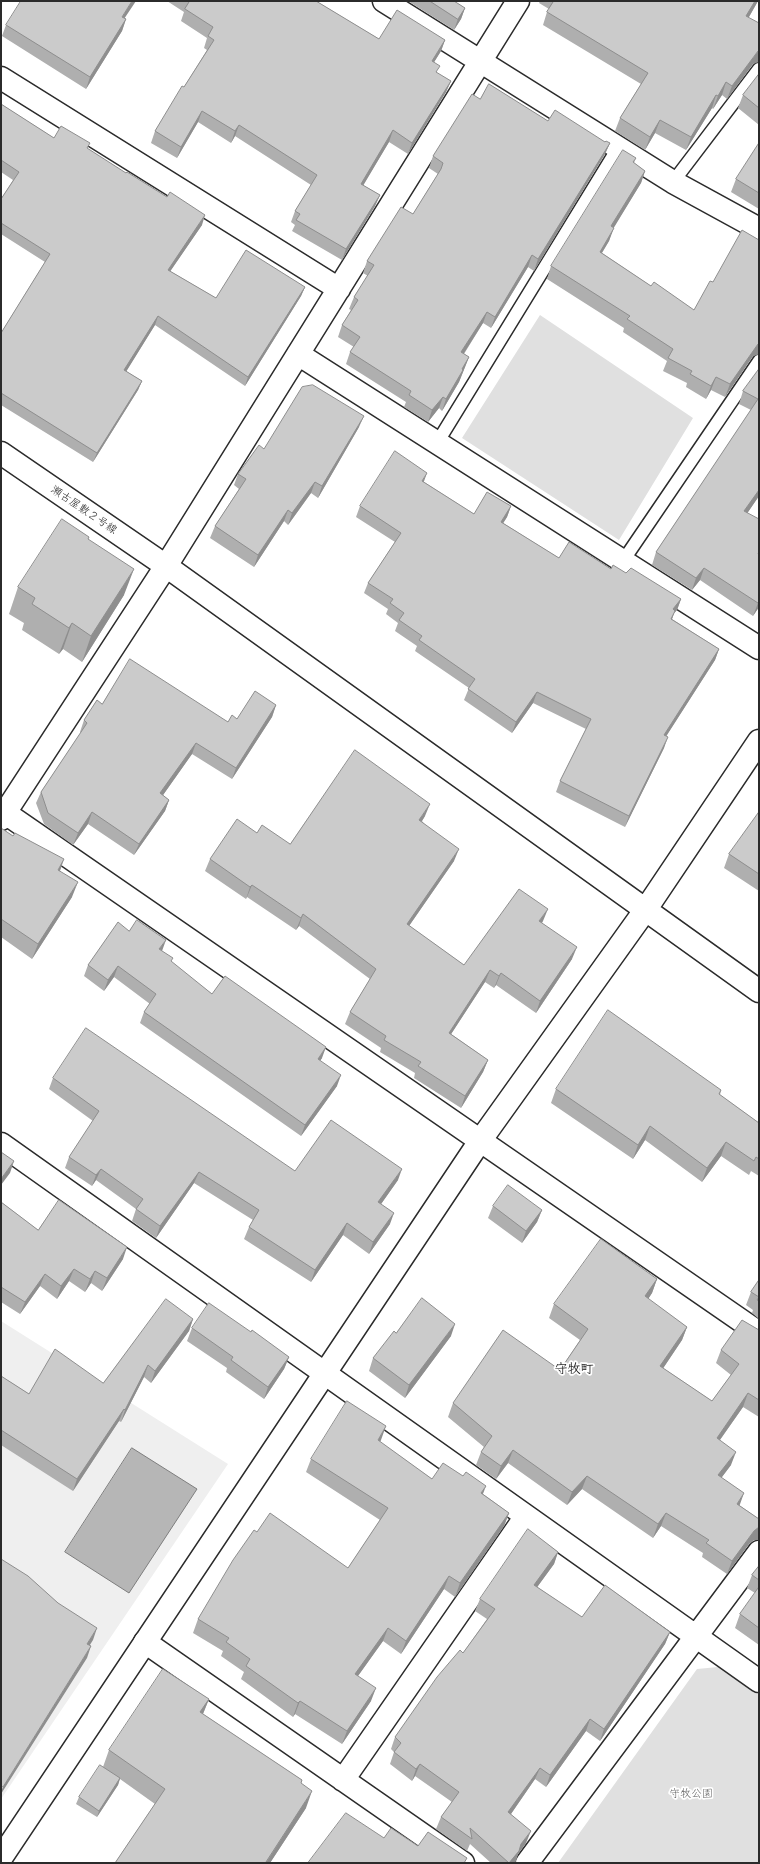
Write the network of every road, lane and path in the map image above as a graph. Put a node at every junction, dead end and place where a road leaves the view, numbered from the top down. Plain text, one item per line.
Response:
1 (384, 1) edge
2 (518, 1) edge
3 (481, 61) junction
4 (759, 70) edge
5 (1, 78) edge
6 (618, 148) junction
7 (673, 182) junction
8 (759, 229) edge
9 (339, 289) junction
10 (298, 354) junction
11 (759, 361) edge
12 (437, 443) junction
13 (1, 453) edge
14 (623, 561) junction
15 (166, 566) junction
16 (759, 648) edge
17 (759, 741) edge
18 (2, 814) edge
19 (646, 910) junction
20 (759, 991) edge
21 (480, 1141) junction
22 (1, 1144) edge
23 (759, 1333) edge
24 (324, 1373) junction
25 (526, 1516) junction
26 (759, 1552) edge
27 (696, 1637) junction
28 (145, 1642) junction
29 (759, 1682) edge
30 (343, 1780) junction
31 (1, 1858) edge
32 (463, 1863) edge
33 (527, 1863) edge

1 - 3 street
2 - 3 street
3 - 6 street
3 - 9 street
4 - 7 lane
5 - 9 street
6 - 7 street
6 - 12 lane
7 - 8 street
9 - 10 street
10 - 12 street
10 - 15 street
11 - 14 lane
12 - 14 street
13 - 15 street, 瀬古屋敷２号線
14 - 16 street
15 - 18 street
15 - 19 street, 瀬古屋敷２号線
17 - 19 street
18 - 21 street
19 - 20 street, 瀬古屋敷２号線
19 - 21 street
21 - 23 street
21 - 24 street
22 - 24 street
24 - 25 street
24 - 28 street
25 - 27 street
25 - 30 street
26 - 27 street
27 - 29 street
27 - 33 street
28 - 30 street
28 - 31 street
30 - 32 street

